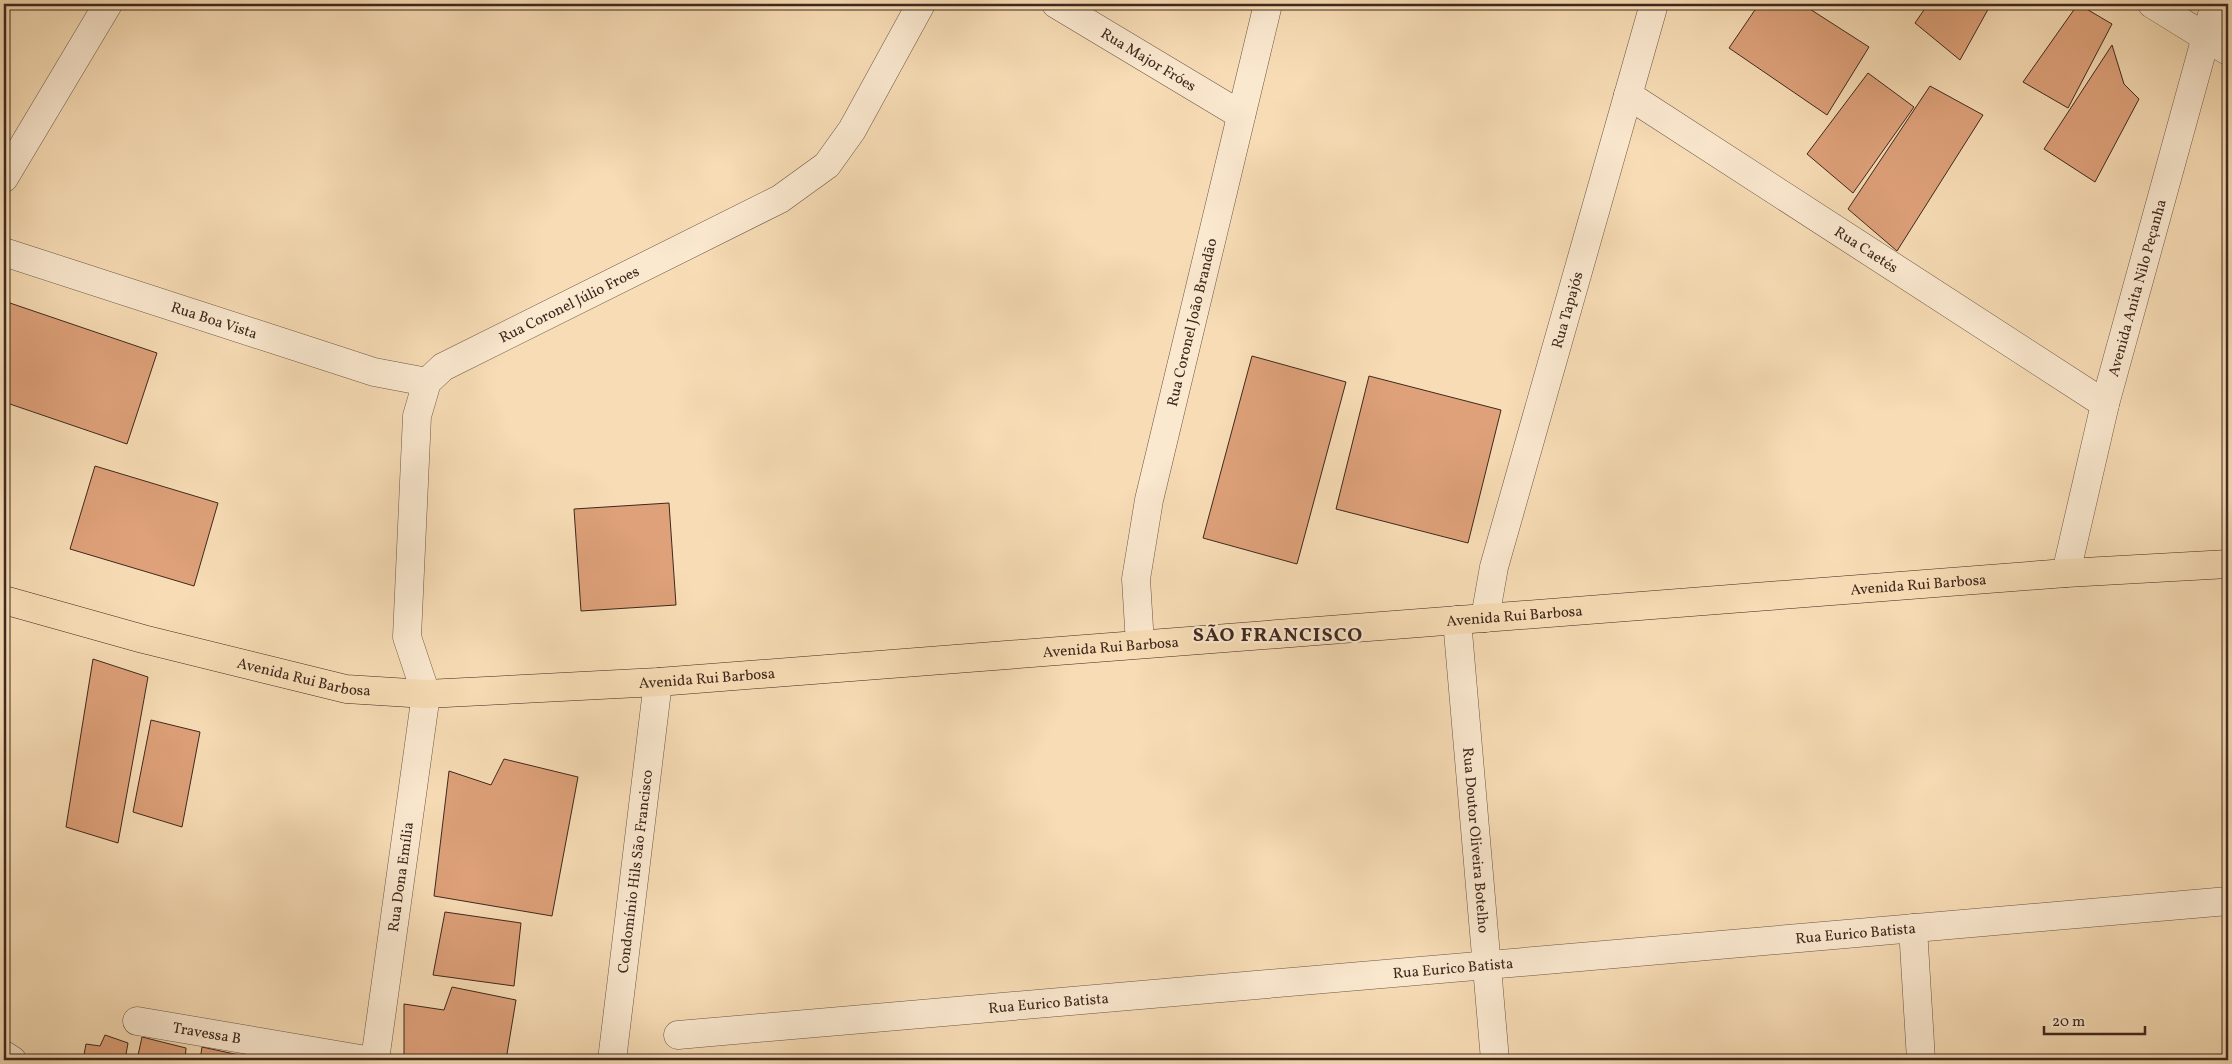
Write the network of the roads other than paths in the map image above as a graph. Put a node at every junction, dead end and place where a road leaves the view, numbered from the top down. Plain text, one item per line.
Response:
1 (108, 4) edge
2 (920, 4) edge
3 (1056, 4) edge
4 (1268, 4) edge
5 (1654, 4) edge
6 (2152, 4) edge
7 (2215, 4) edge
8 (2206, 37) junction
9 (2228, 51) edge
10 (1628, 95) junction
11 (1241, 114) junction
12 (4, 178) edge
13 (4, 252) edge
14 (427, 382) junction
15 (2105, 404) junction
16 (2228, 564) edge
17 (2066, 573) junction
18 (4, 600) edge
19 (1485, 618) junction
20 (1457, 620) junction
21 (1140, 644) junction
22 (658, 682) junction
23 (426, 694) junction
24 (2228, 901) edge
25 (1913, 928) junction
26 (1487, 965) junction
27 (137, 1021) dead end
28 (678, 1035) dead end
29 (4, 1056) edge
30 (12, 1060) edge
31 (366, 1060) edge
32 (375, 1060) edge
33 (612, 1060) edge
34 (1495, 1060) edge
35 (1921, 1060) edge

1 - 12 street
2 - 14 street, Rua Coronel Júlio Froes
3 - 11 street, Rua Major Fróes
4 - 11 street, Rua Coronel João Brandão
5 - 10 street, Rua Tapajós
6 - 8 street
7 - 8 street, Avenida Anita Nilo Peçanha
8 - 9 street
8 - 15 street, Avenida Anita Nilo Peçanha
10 - 15 street, Rua Caetés
10 - 19 street, Rua Tapajós
11 - 21 street, Rua Coronel João Brandão
13 - 14 street, Rua Boa Vista
14 - 23 street
15 - 17 street, Avenida Anita Nilo Peçanha
16 - 17 main road, Avenida Rui Barbosa
17 - 19 main road, Avenida Rui Barbosa
18 - 23 main road, Avenida Rui Barbosa
19 - 20 main road, Avenida Rui Barbosa
20 - 21 main road, Avenida Rui Barbosa
20 - 26 street, Rua Doutor Oliveira Botelho
21 - 22 main road, Avenida Rui Barbosa
22 - 23 main road, Avenida Rui Barbosa
22 - 33 street, Condomínio Hils São Francisco
23 - 32 street, Rua Dona Emília
24 - 25 street, Rua Eurico Batista
25 - 26 street, Rua Eurico Batista
25 - 35 street
26 - 28 street, Rua Eurico Batista
26 - 34 street, Rua Doutor Oliveira Botelho
27 - 31 street, Travessa B
29 - 30 street

